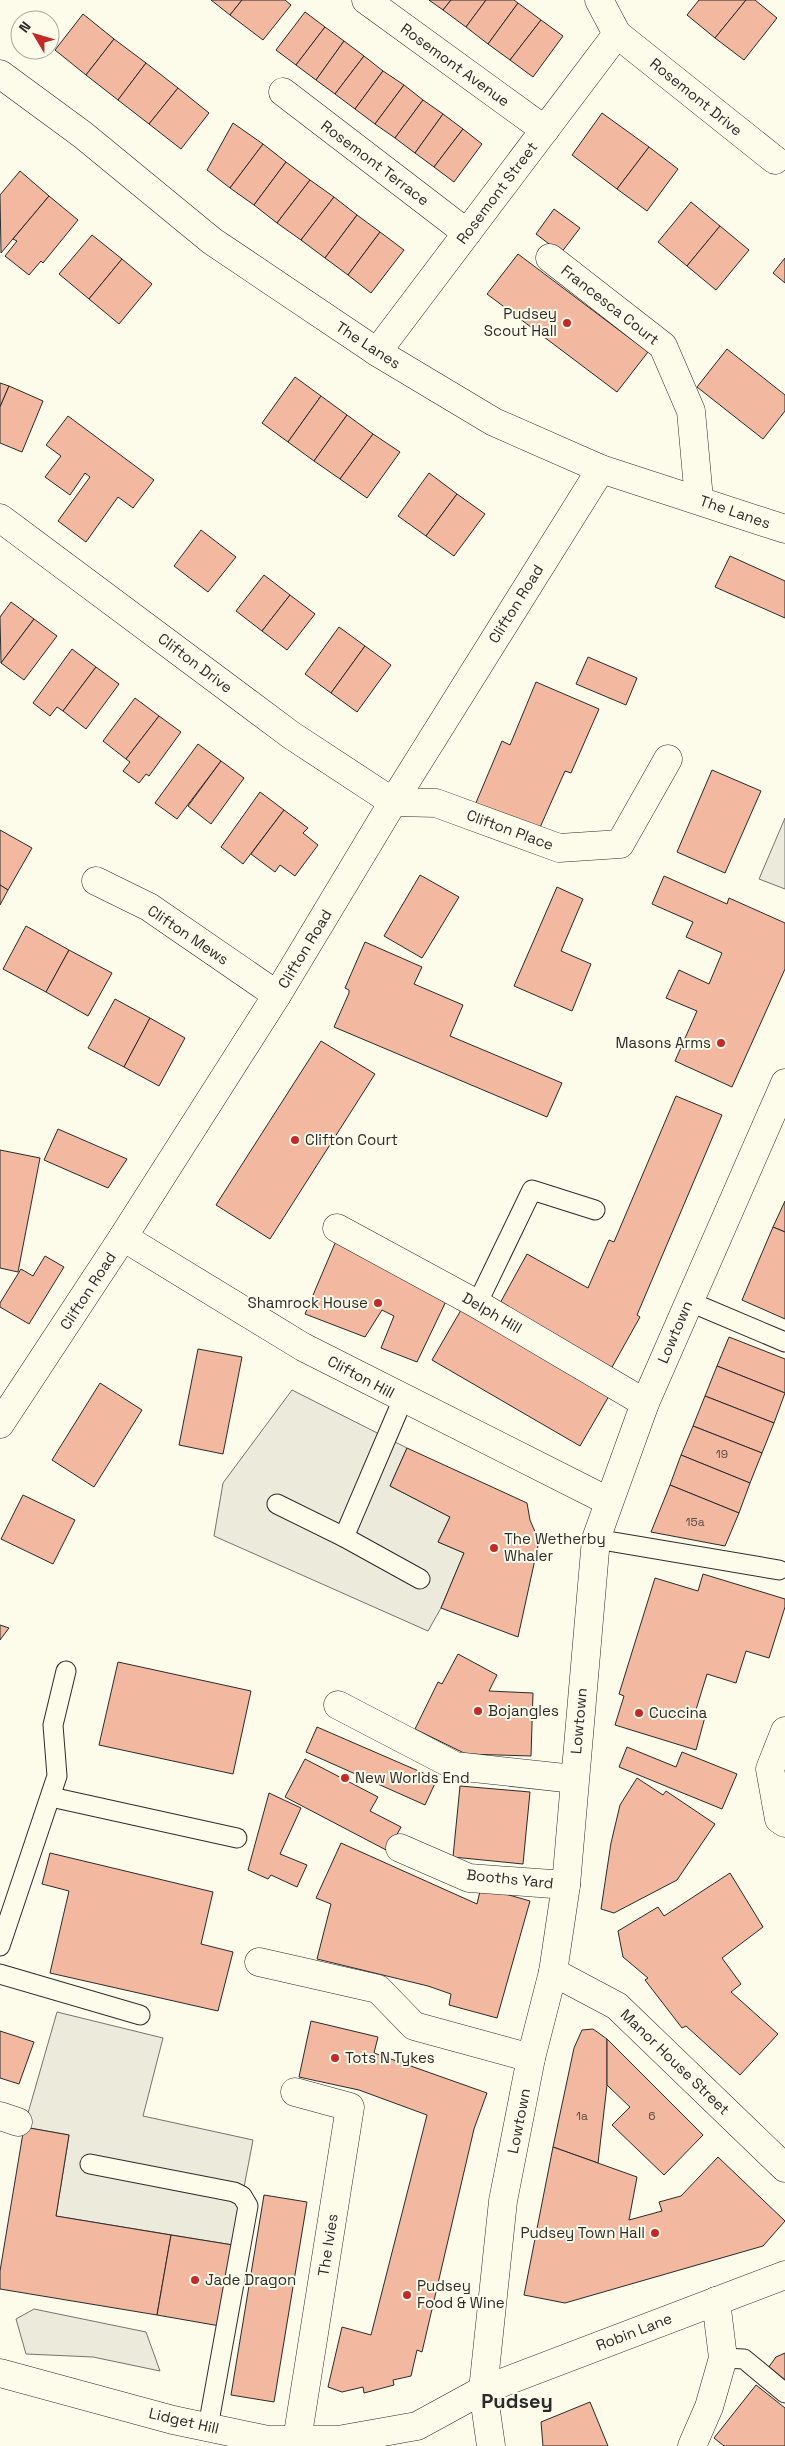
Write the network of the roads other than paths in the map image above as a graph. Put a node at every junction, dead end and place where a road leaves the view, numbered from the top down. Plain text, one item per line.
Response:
1 (366, 0) edge
2 (599, 0) edge
3 (617, 34) junction
4 (0, 74) edge
5 (283, 92) dead end
6 (544, 130) junction
7 (775, 160) dead end
8 (467, 233) junction
9 (550, 258) dead end
10 (377, 352) junction
11 (600, 469) junction
12 (700, 499) junction
13 (0, 518) edge
14 (785, 528) edge
15 (668, 759) dead end
16 (393, 802) junction
17 (96, 881) dead end
18 (277, 995) junction
19 (785, 1083) edge
20 (595, 1210) dead end
21 (337, 1228) dead end
22 (123, 1237) junction
23 (688, 1302) junction
24 (477, 1304) junction
25 (785, 1342) edge
26 (403, 1399) junction
27 (645, 1403) junction
28 (0, 1424) edge
29 (608, 1501) junction
30 (277, 1504) dead end
31 (344, 1536) junction
32 (596, 1539) junction
33 (779, 1570) dead end
34 (420, 1579) dead end
35 (66, 1671) dead end
36 (338, 1706) dead end
37 (785, 1731) edge
38 (574, 1779) junction
39 (51, 1797) junction
40 (785, 1823) edge
41 (237, 1838) dead end
42 (400, 1848) dead end
43 (566, 1884) junction
44 (0, 1946) edge
45 (259, 1962) dead end
46 (553, 1972) junction
47 (0, 1974) edge
48 (140, 2015) dead end
49 (531, 2058) junction
50 (295, 2092) dead end
51 (90, 2164) dead end
52 (785, 2168) edge
53 (785, 2275) edge
54 (716, 2301) junction
55 (723, 2358) junction
56 (0, 2373) edge
57 (483, 2390) junction
58 (785, 2393) edge
59 (208, 2427) junction
60 (297, 2440) junction
61 (491, 2446) edge
62 (692, 2446) edge

1 - 6 street, Rosemont Avenue
2 - 3 street
3 - 6 street, Rosemont Street
3 - 7 street, Rosemont Drive
4 - 10 street, The Lanes
5 - 8 street, Rosemont Terrace
6 - 8 street, Rosemont Street
8 - 10 street, Rosemont Street
9 - 12 street, Francesca Court
10 - 11 street, The Lanes
11 - 12 street, The Lanes
11 - 16 street, Clifton Road
12 - 14 street, The Lanes
13 - 16 street, Clifton Drive
15 - 16 street, Clifton Place
16 - 18 street, Clifton Road
17 - 18 street, Clifton Mews
18 - 22 street, Clifton Road
19 - 23 street, Lowtown
20 - 24 lane
21 - 24 street, Delph Hill
22 - 26 street, Clifton Hill
22 - 28 street, Clifton Road
23 - 25 lane
23 - 27 street, Lowtown
24 - 27 street, Delph Hill
26 - 29 street, Clifton Hill
26 - 31 lane
27 - 29 street, Lowtown
29 - 32 street, Lowtown
30 - 31 lane
31 - 34 lane
32 - 33 lane
32 - 38 street, Lowtown
35 - 39 lane
36 - 38 street
37 - 40 street
38 - 43 street, Lowtown
39 - 41 lane
39 - 44 lane
42 - 43 street, Booths Yard
43 - 46 street, Lowtown
45 - 49 street
46 - 49 street, Lowtown
46 - 52 street, Manor House Street
47 - 48 lane
49 - 57 street, Lowtown
50 - 60 street, The Ivies
51 - 59 lane
53 - 54 street, Robin Lane
54 - 55 street
54 - 57 street, Robin Lane
55 - 58 lane
55 - 62 street
56 - 59 street, Lidget Hill
57 - 60 street, Lidget Hill
57 - 61 street, Lowtown
59 - 60 street, Lidget Hill

